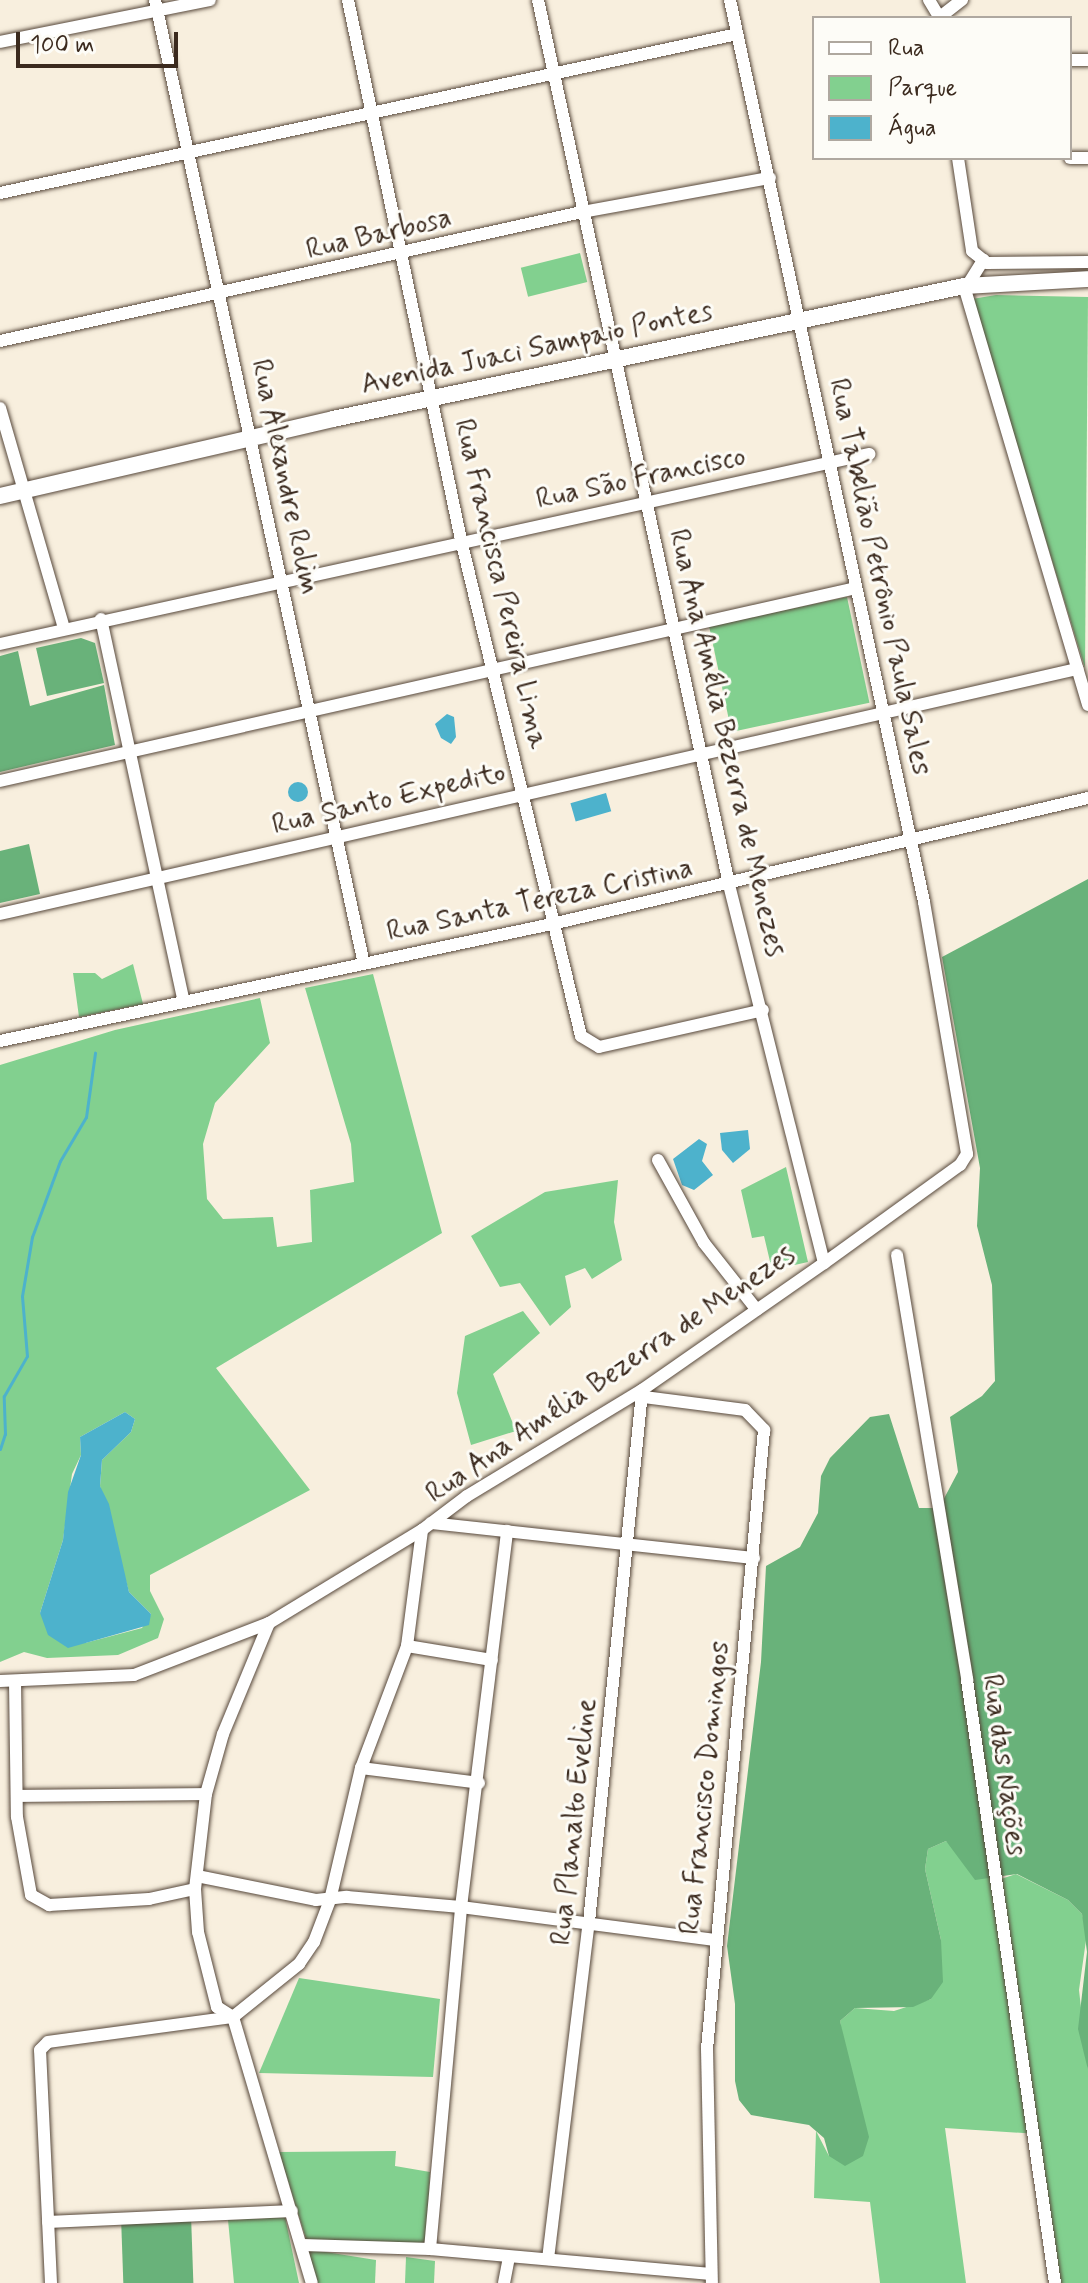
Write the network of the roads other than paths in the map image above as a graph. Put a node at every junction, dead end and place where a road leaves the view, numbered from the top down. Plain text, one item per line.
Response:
1 (210, 0) edge
2 (348, 0) edge
3 (538, 0) edge
4 (730, 0) edge
5 (962, 0) edge
6 (157, 6) edge
7 (942, 16) edge
8 (737, 34) junction
9 (0, 42) edge
10 (554, 73) junction
11 (373, 112) junction
12 (190, 154) junction
13 (958, 160) edge
14 (770, 178) junction
15 (0, 193) edge
16 (582, 212) junction
17 (404, 255) junction
18 (983, 260) junction
19 (1088, 262) edge
20 (1088, 279) edge
21 (966, 286) junction
22 (222, 295) junction
23 (799, 320) junction
24 (0, 341) edge
25 (614, 359) junction
26 (435, 399) junction
27 (0, 408) edge
28 (251, 437) junction
29 (869, 454) dead end
30 (829, 463) junction
31 (22, 489) junction
32 (0, 496) edge
33 (647, 503) junction
34 (461, 540) junction
35 (282, 584) junction
36 (856, 588) junction
37 (101, 619) junction
38 (64, 629) junction
39 (674, 629) junction
40 (0, 644) edge
41 (490, 667) junction
42 (1077, 669) junction
43 (1088, 705) edge
44 (310, 709) junction
45 (883, 714) junction
46 (127, 752) junction
47 (701, 757) junction
48 (0, 781) edge
49 (524, 793) junction
50 (1088, 798) edge
51 (339, 838) junction
52 (910, 843) junction
53 (157, 879) junction
54 (729, 884) junction
55 (0, 914) edge
56 (552, 924) junction
57 (364, 964) junction
58 (183, 999) junction
59 (763, 1010) junction
60 (0, 1041) edge
61 (658, 1160) dead end
62 (897, 1255) dead end
63 (824, 1263) junction
64 (757, 1310) junction
65 (643, 1394) junction
66 (426, 1527) junction
67 (507, 1531) junction
68 (628, 1546) junction
69 (754, 1558) junction
70 (269, 1623) junction
71 (407, 1646) junction
72 (492, 1660) junction
73 (0, 1681) edge
74 (15, 1681) junction
75 (361, 1768) junction
76 (479, 1783) junction
77 (206, 1794) junction
78 (18, 1796) junction
79 (196, 1883) junction
80 (330, 1900) junction
81 (461, 1907) junction
82 (589, 1922) junction
83 (715, 1940) junction
84 (233, 2017) junction
85 (292, 2211) junction
86 (48, 2222) junction
87 (303, 2245) junction
88 (430, 2249) junction
89 (509, 2257) junction
90 (548, 2259) junction
91 (712, 2279) edge
92 (51, 2283) edge
93 (312, 2283) edge
94 (504, 2283) edge
95 (1055, 2283) edge

1 - 6 street
2 - 11 street, Rua Francisca Pereira Lima
3 - 10 street, Rua Ana Amélia Bezerra de Menezes
4 - 8 street, Rua Tabelião Petrônio Paula Sales
5 - 7 street
6 - 9 street
6 - 12 street, Rua Alexandre Rolim
8 - 10 street
8 - 14 street, Rua Tabelião Petrônio Paula Sales
10 - 11 street
10 - 16 street, Rua Ana Amélia Bezerra de Menezes
11 - 12 street
11 - 17 street, Rua Francisca Pereira Lima
12 - 15 street
12 - 22 street, Rua Alexandre Rolim
13 - 18 street
14 - 16 street, Rua Barbosa
14 - 23 street, Rua Tabelião Petrônio Paula Sales
16 - 17 street, Rua Barbosa
16 - 25 street, Rua Ana Amélia Bezerra de Menezes
17 - 22 street, Rua Barbosa
17 - 26 street, Rua Francisca Pereira Lima
18 - 19 street
18 - 21 street
20 - 21 main road, Avenida Juaci Sampaio Pontes
21 - 23 main road, Avenida Juaci Sampaio Pontes
21 - 42 street
22 - 24 street, Rua Barbosa
22 - 28 street, Rua Alexandre Rolim
23 - 25 main road, Avenida Juaci Sampaio Pontes
23 - 30 street, Rua Tabelião Petrônio Paula Sales
25 - 26 main road, Avenida Juaci Sampaio Pontes
25 - 33 street, Rua Ana Amélia Bezerra de Menezes
26 - 28 main road, Avenida Juaci Sampaio Pontes
26 - 34 street, Rua Francisca Pereira Lima
27 - 31 street
28 - 31 main road, Avenida Juaci Sampaio Pontes
28 - 35 street, Rua Alexandre Rolim
29 - 30 street, Rua São Francisco
30 - 33 street, Rua São Francisco
30 - 36 street, Rua Tabelião Petrônio Paula Sales
31 - 32 main road, Avenida Juaci Sampaio Pontes
31 - 38 street
33 - 34 street, Rua São Francisco
33 - 39 street, Rua Ana Amélia Bezerra de Menezes
34 - 35 street, Rua São Francisco
34 - 41 street, Rua Francisca Pereira Lima
35 - 37 street, Rua São Francisco
35 - 44 street, Rua Alexandre Rolim
36 - 39 street
36 - 45 street, Rua Tabelião Petrônio Paula Sales
37 - 38 street, Rua São Francisco
37 - 46 street
38 - 40 street, Rua São Francisco
39 - 41 street
39 - 47 street, Rua Ana Amélia Bezerra de Menezes
41 - 44 street
41 - 49 street, Rua Francisca Pereira Lima
42 - 43 street
42 - 45 street, Rua Santo Expedito
44 - 46 street
44 - 51 street, Rua Alexandre Rolim
45 - 47 street, Rua Santo Expedito
45 - 52 street, Rua Tabelião Petrônio Paula Sales
46 - 48 street
46 - 53 street
47 - 49 street, Rua Santo Expedito
47 - 54 street, Rua Ana Amélia Bezerra de Menezes
49 - 51 street, Rua Santo Expedito
49 - 56 street, Rua Francisca Pereira Lima
50 - 52 street, Rua Santa Tereza Cristina
51 - 53 street, Rua Santo Expedito
51 - 57 street, Rua Alexandre Rolim
52 - 54 street, Rua Santa Tereza Cristina
52 - 63 street, Rua Tabelião Petrônio Paula Sales
53 - 55 street, Rua Santo Expedito
53 - 58 street
54 - 56 street, Rua Santa Tereza Cristina
54 - 59 street, Rua Ana Amélia Bezerra de Menezes
56 - 57 street, Rua Santa Tereza Cristina
56 - 59 street, Rua Francisca Pereira Lima
57 - 58 street, Rua Santa Tereza Cristina
58 - 60 street, Rua Santa Tereza Cristina
59 - 63 street, Rua Ana Amélia Bezerra de Menezes
61 - 64 street
62 - 95 street, Rua das Nações
63 - 64 street, Rua Ana Amélia Bezerra de Menezes
64 - 65 street, Rua Ana Amélia Bezerra de Menezes
65 - 66 street, Rua Ana Amélia Bezerra de Menezes
65 - 68 street, Rua Planalto Eveline
65 - 69 street, Rua Francisco Domingos
66 - 67 street
66 - 70 street
66 - 71 street, Rua Ana Amélia Bezerra de Menezes
67 - 68 street
67 - 72 street
68 - 69 street
68 - 82 street, Rua Planalto Eveline
69 - 83 street, Rua Francisco Domingos
70 - 74 street
70 - 77 street
71 - 72 street
71 - 75 street, Rua Ana Amélia Bezerra de Menezes
72 - 76 street
73 - 74 street
74 - 78 street
75 - 76 street
75 - 80 street, Rua Ana Amélia Bezerra de Menezes
76 - 81 street
77 - 78 street
77 - 79 street
78 - 79 street
79 - 80 street
79 - 84 street
80 - 81 street
80 - 84 street, Rua Ana Amélia Bezerra de Menezes
81 - 82 street
81 - 88 street
82 - 83 street
82 - 90 street, Rua Planalto Eveline
83 - 91 street, Rua Francisco Domingos
84 - 85 street
84 - 86 street
85 - 86 street
85 - 87 street
86 - 92 street
87 - 88 street
87 - 93 street
88 - 89 street
89 - 90 street
89 - 94 street
90 - 91 street

